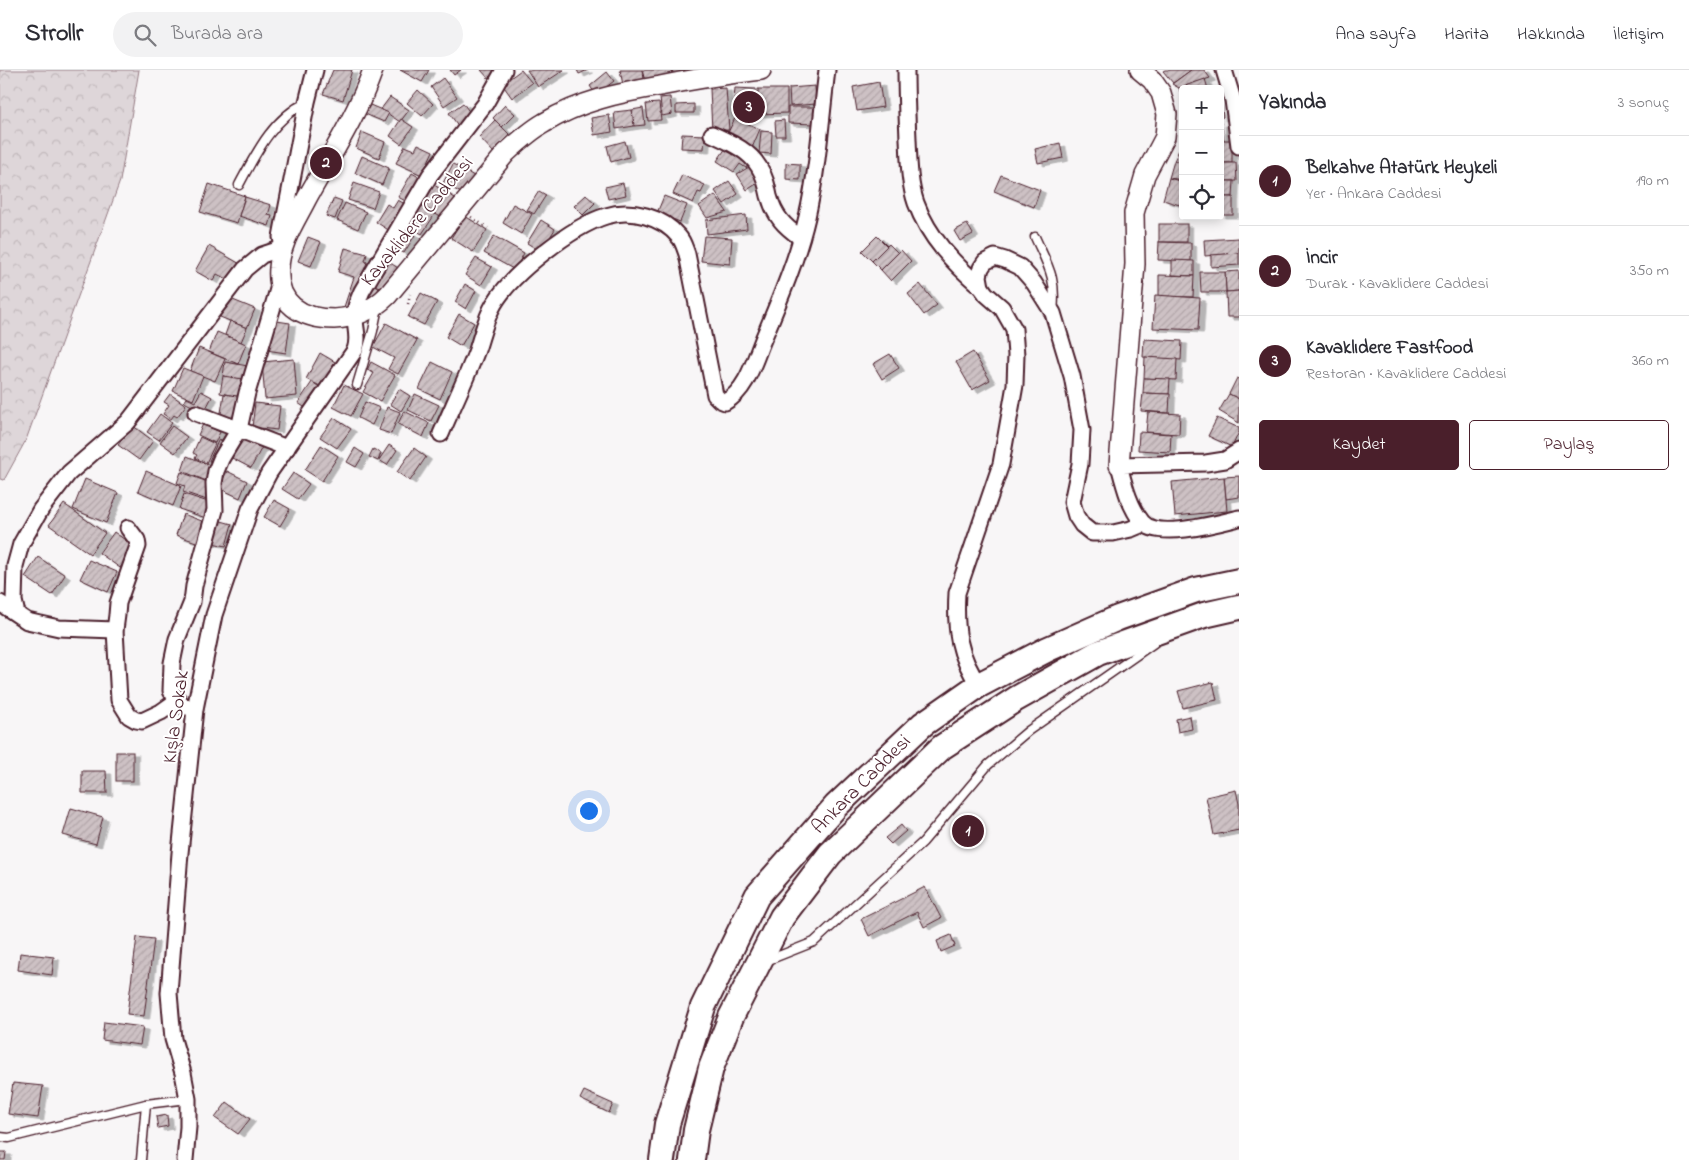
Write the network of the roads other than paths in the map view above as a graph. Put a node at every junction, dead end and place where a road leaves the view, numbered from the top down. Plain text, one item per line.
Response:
1 (315, 70) edge
2 (373, 70) edge
3 (504, 70) edge
4 (761, 70) edge
5 (827, 70) edge
6 (906, 70) edge
7 (1140, 70) edge
8 (1224, 70) edge
9 (307, 102) junction
10 (712, 134) dead end
11 (1239, 146) edge
12 (238, 185) dead end
13 (801, 238) junction
14 (1035, 238) dead end
15 (283, 248) junction
16 (279, 286) junction
17 (981, 287) junction
18 (378, 306) junction
19 (1053, 313) junction
20 (354, 317) junction
21 (357, 385) dead end
22 (196, 413) dead end
23 (239, 428) junction
24 (442, 434) dead end
25 (287, 448) junction
26 (1239, 451) edge
27 (1119, 465) junction
28 (1239, 518) edge
29 (1143, 524) junction
30 (128, 528) dead end
31 (1239, 581) edge
32 (0, 603) edge
33 (1239, 608) edge
34 (17, 614) junction
35 (1184, 622) junction
36 (115, 630) junction
37 (979, 685) junction
38 (178, 700) junction
39 (196, 709) junction
40 (758, 965) junction
41 (188, 1099) junction
42 (146, 1104) junction
43 (0, 1137) edge
44 (141, 1160) edge
45 (185, 1160) edge
46 (662, 1160) edge
47 (692, 1160) edge

1 - 9 street
2 - 15 street
3 - 20 street
4 - 18 street, Kavaklidere Caddesi
5 - 13 street
6 - 17 street
7 - 27 street
8 - 11 street
9 - 12 lane
9 - 15 street
10 - 13 street
13 - 24 street
14 - 19 lane
15 - 16 street
15 - 34 street
16 - 20 street, Kavaklidere Caddesi
16 - 23 street
17 - 19 street
17 - 37 street
18 - 20 street, Kavaklidere Caddesi
18 - 21 lane
19 - 29 street
20 - 25 street, Kışla Sokak
22 - 23 street
23 - 25 street
23 - 38 street
25 - 39 street, Kışla Sokak
26 - 27 street
27 - 29 street
28 - 29 street
30 - 36 street
31 - 37 highway, Ankara Caddesi
32 - 34 street
33 - 35 highway, Ankara Caddesi
34 - 36 street
35 - 40 lane
35 - 40 highway, Ankara Caddesi
36 - 38 street
37 - 46 highway, Ankara Caddesi
38 - 39 street
39 - 41 street, Kışla Sokak
40 - 47 highway, Ankara Caddesi
41 - 42 lane
41 - 45 street, Kışla Sokak
42 - 43 lane
42 - 44 lane

